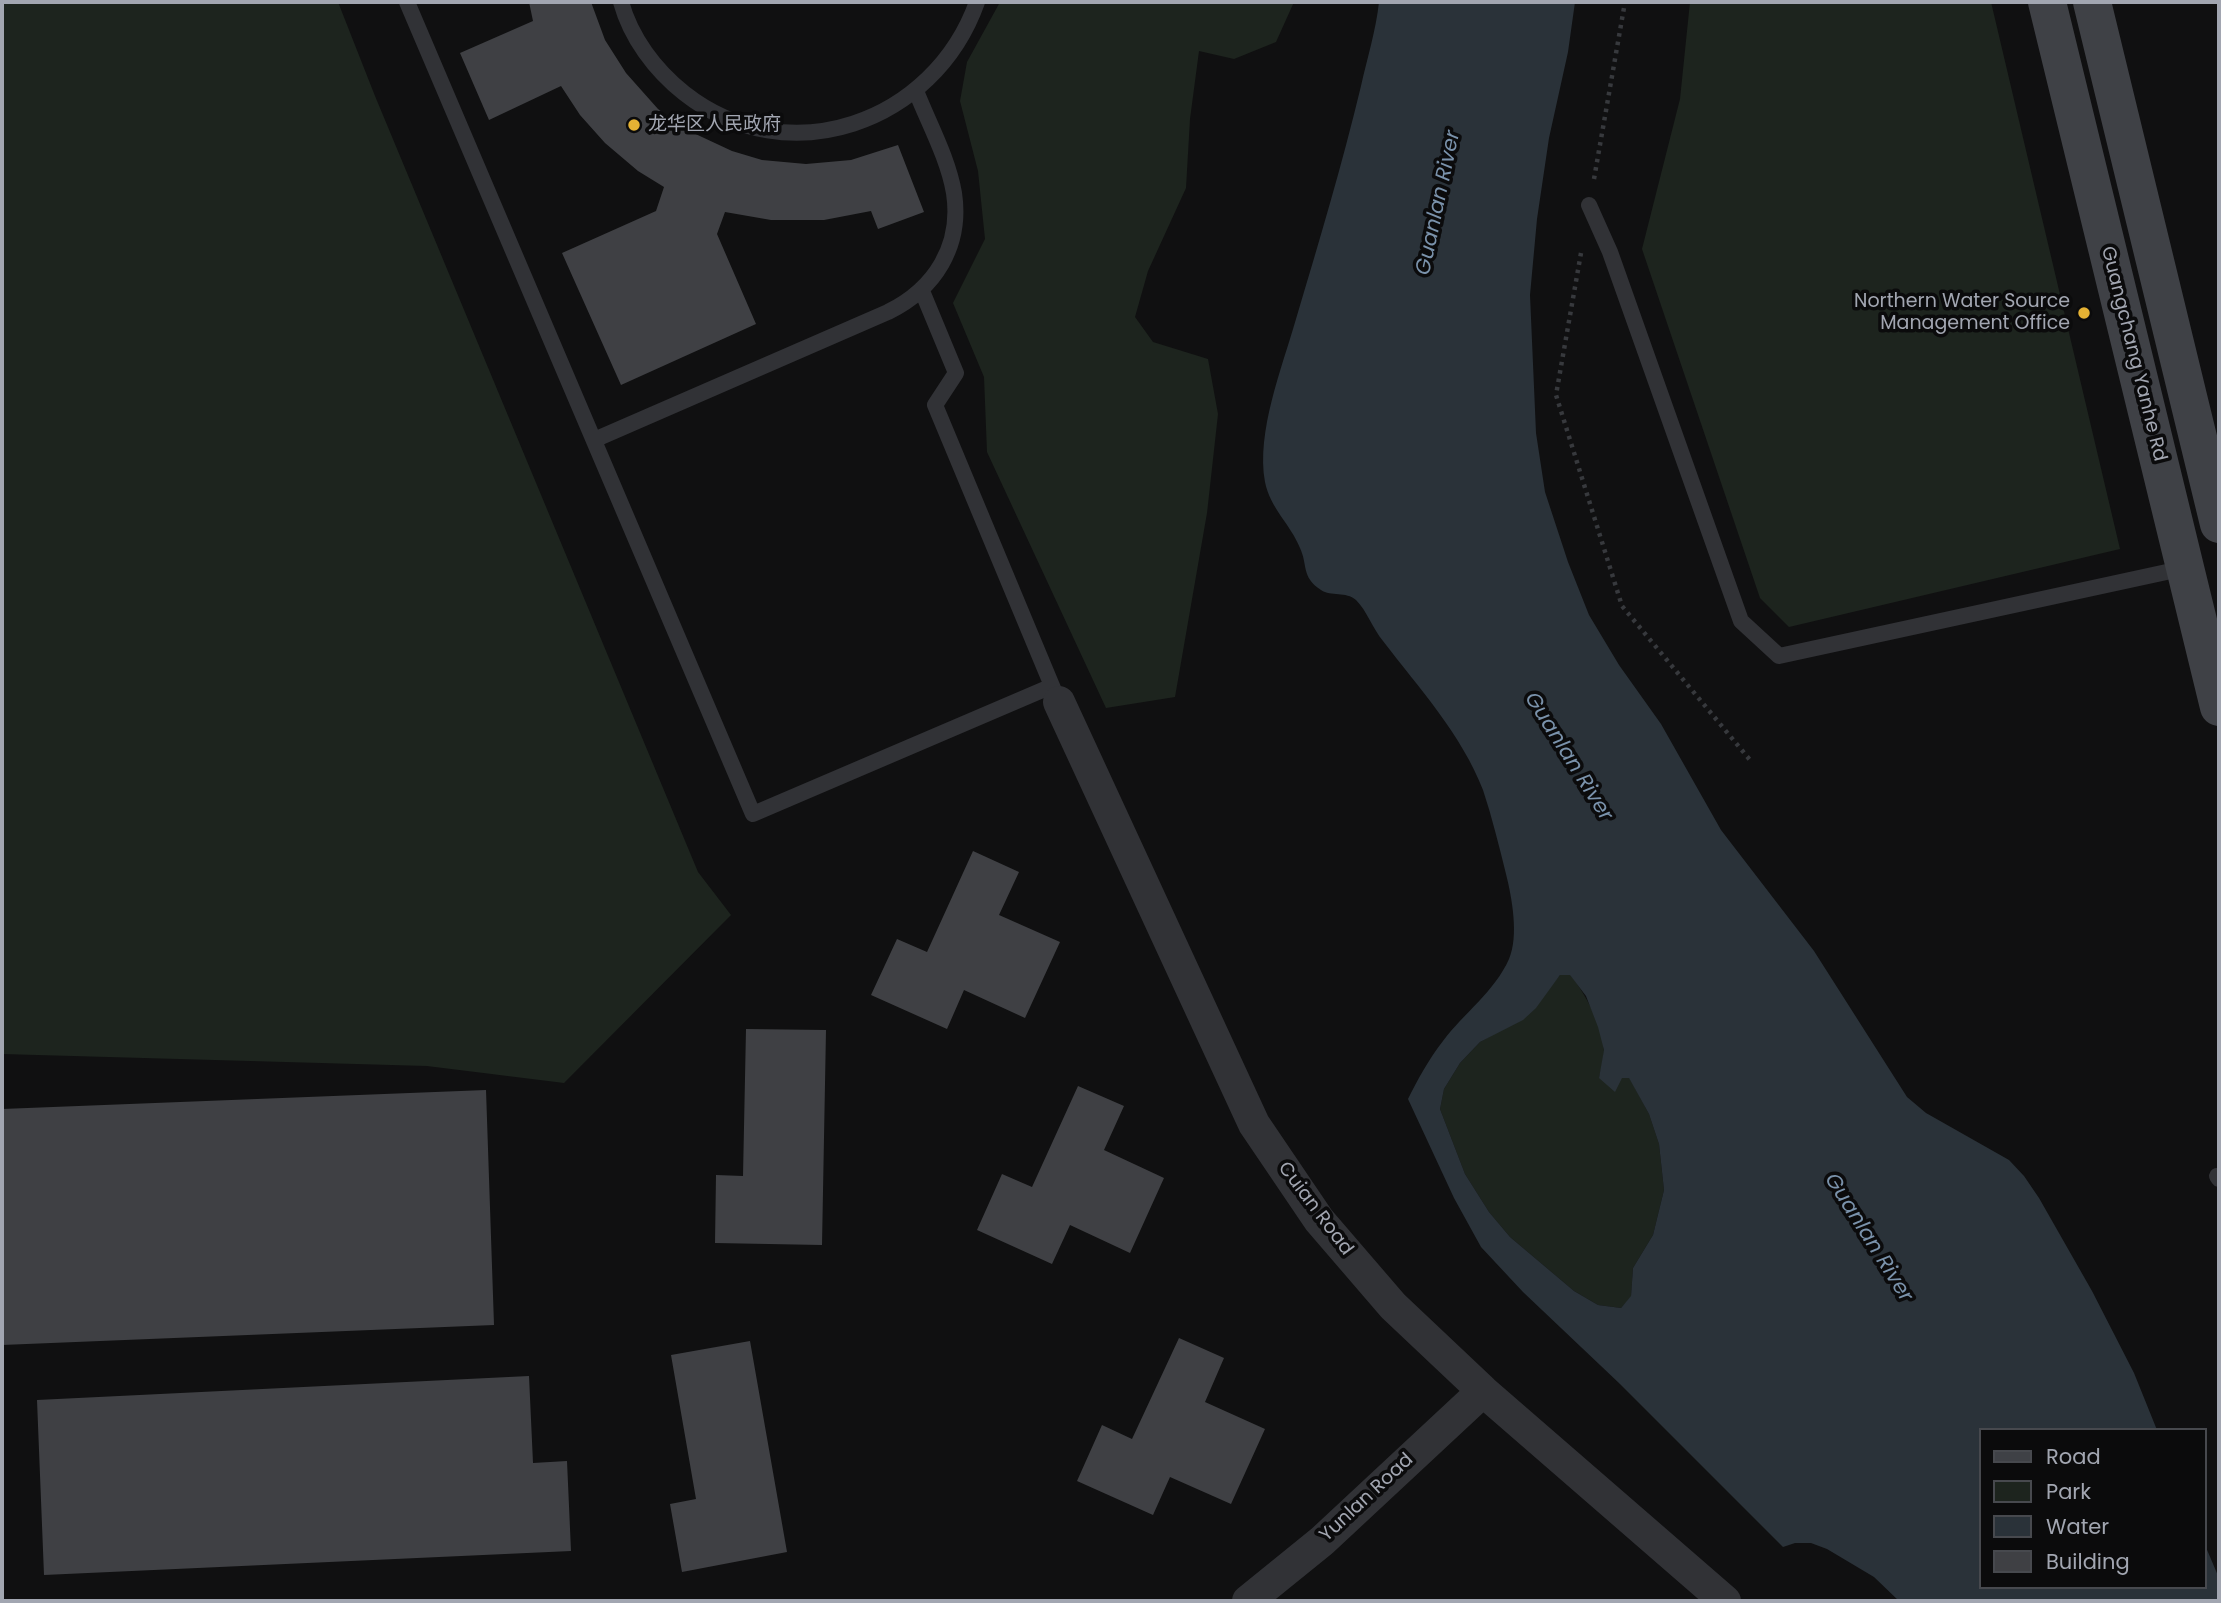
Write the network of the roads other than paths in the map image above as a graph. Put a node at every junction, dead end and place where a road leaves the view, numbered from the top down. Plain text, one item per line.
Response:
1 (407, 2) edge
2 (621, 2) edge
3 (976, 2) edge
4 (2047, 2) edge
5 (2092, 2) edge
6 (916, 91) junction
7 (1589, 205) road end
8 (922, 291) junction
9 (594, 440) junction
10 (2219, 524) edge
11 (2185, 568) junction
12 (1056, 694) junction
13 (2219, 707) edge
14 (1483, 1391) junction
15 (1248, 1601) edge
16 (1725, 1601) edge

1 - 9 lane
2 - 6 lane
3 - 6 lane
4 - 11 street, Guangchang Yanhe Rd
5 - 10 street
6 - 8 lane
7 - 11 lane
8 - 9 lane
8 - 12 lane
9 - 12 lane
11 - 13 street, Guangchang Yanhe Rd
12 - 14 street, Cuian Road
14 - 15 street, Yunlan Road
14 - 16 street, Cuian Road

